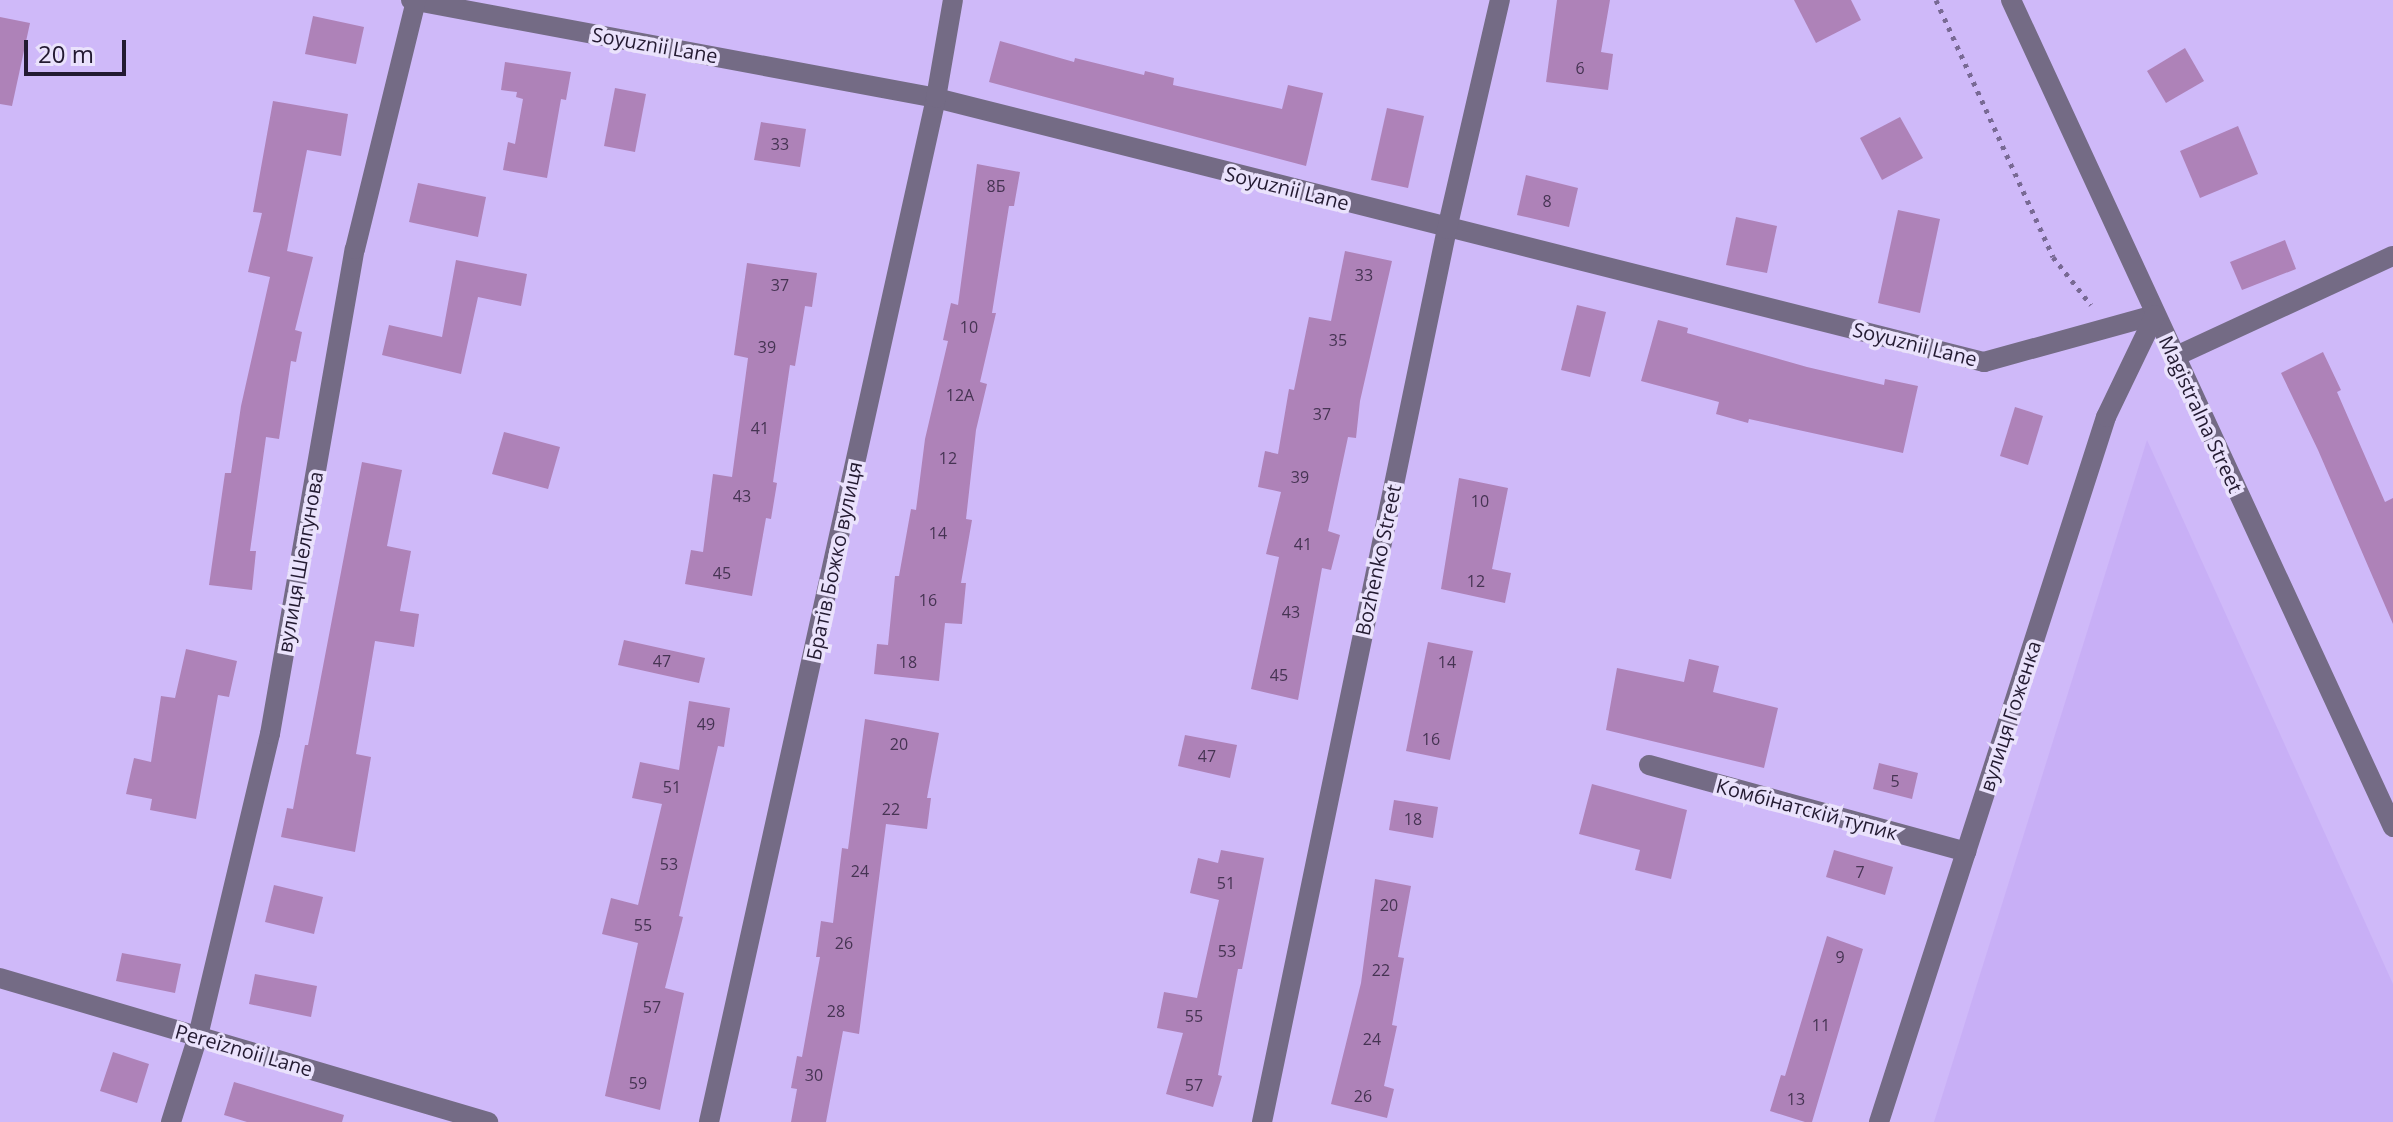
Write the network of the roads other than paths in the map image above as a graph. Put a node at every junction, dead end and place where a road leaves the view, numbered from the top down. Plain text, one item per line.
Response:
1 (414, 0) edge
2 (953, 0) edge
3 (1500, 0) edge
4 (2011, 0) edge
5 (936, 98) junction
6 (1447, 229) junction
7 (2393, 256) edge
8 (2155, 315) junction
9 (2174, 357) junction
10 (1649, 765) dead end
11 (2393, 827) edge
12 (1966, 852) junction
13 (0, 978) edge
14 (198, 1036) junction
15 (171, 1122) edge
16 (488, 1122) edge
17 (709, 1122) edge
18 (1262, 1122) edge
19 (1879, 1122) edge

1 - 5 street, Soyuznii Lane
1 - 14 street, вулиця Шелгунова
2 - 5 street, Братів Божко вулиця
3 - 6 street, Bozhenko Street
4 - 8 street, Magistralna Street
5 - 6 street, Soyuznii Lane
5 - 17 street, Братів Божко вулиця
6 - 8 street, Soyuznii Lane
6 - 18 street, Bozhenko Street
7 - 9 street
8 - 9 street, Magistralna Street
8 - 12 street, вулиця Гоженка
9 - 11 street, Magistralna Street
10 - 12 street, Комбінатскій тупик
12 - 19 street, вулиця Гоженка
13 - 14 street, Pereiznoii Lane
14 - 15 street, вулиця Шелгунова
14 - 16 street, Pereiznoii Lane

